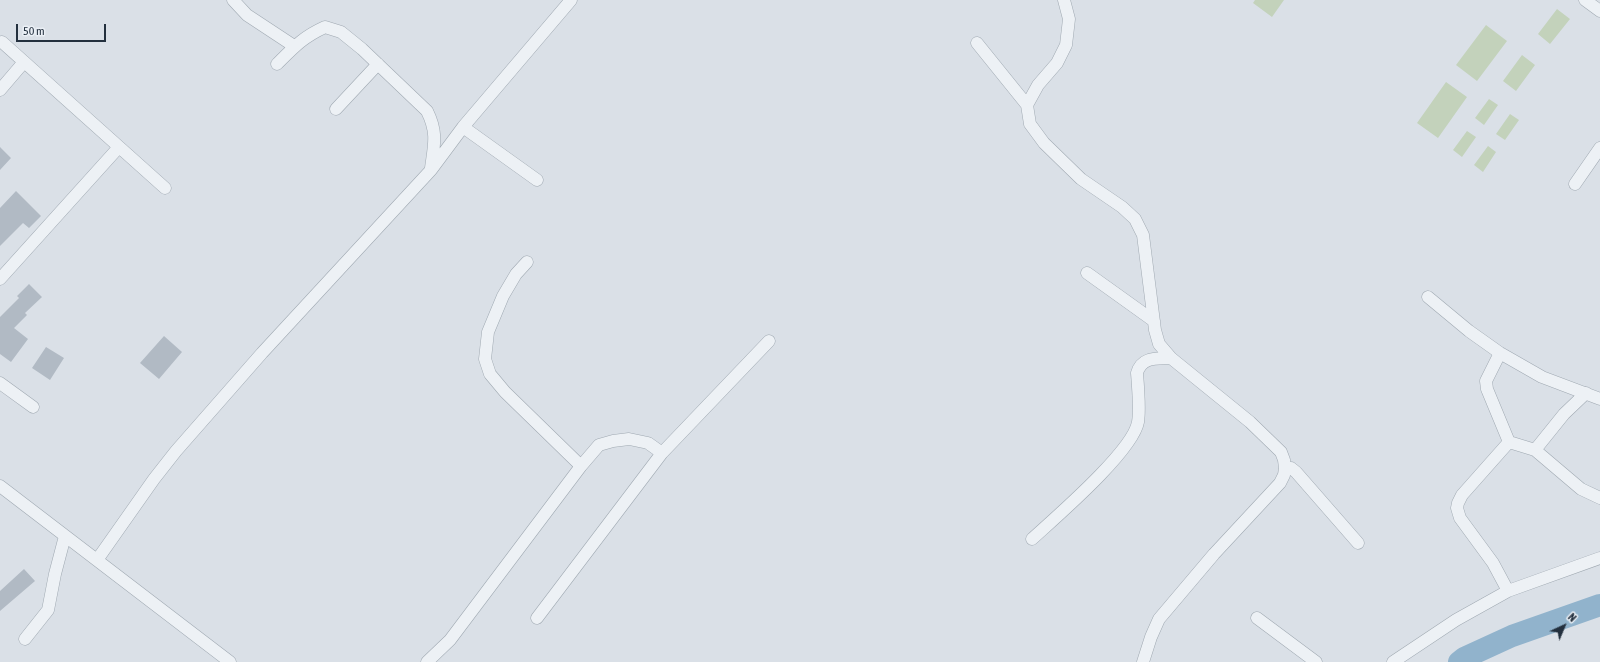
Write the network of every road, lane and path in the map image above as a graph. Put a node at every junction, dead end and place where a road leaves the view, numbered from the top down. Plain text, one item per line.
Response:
1 (233, 0) edge
2 (572, 0) edge
3 (1064, 0) edge
4 (1585, 0) edge
5 (1600, 11) edge
6 (2, 42) dead end
7 (977, 43) dead end
8 (294, 46) junction
9 (24, 62) junction
10 (277, 64) dead end
11 (378, 64) junction
12 (0, 90) edge
13 (1027, 105) junction
14 (336, 109) dead end
15 (463, 127) junction
16 (119, 146) junction
17 (1600, 148) edge
18 (431, 170) junction
19 (537, 180) dead end
20 (1575, 184) dead end
21 (165, 188) dead end
22 (528, 262) dead end
23 (1087, 273) dead end
24 (0, 279) edge
25 (1428, 297) dead end
26 (1154, 321) junction
27 (769, 341) dead end
28 (1500, 353) junction
29 (1171, 358) junction
30 (0, 383) edge
31 (1586, 394) junction
32 (1600, 399) edge
33 (33, 407) dead end
34 (1509, 442) junction
35 (1535, 450) junction
36 (662, 453) junction
37 (581, 466) junction
38 (1285, 468) junction
39 (0, 486) edge
40 (1600, 498) edge
41 (65, 536) junction
42 (1032, 539) dead end
43 (1358, 543) dead end
44 (1600, 558) edge
45 (97, 560) junction
46 (1508, 591) junction
47 (537, 618) dead end
48 (1257, 618) dead end
49 (25, 639) dead end
50 (230, 662) edge
51 (428, 662) edge
52 (1143, 662) edge
53 (1316, 662) edge
54 (1393, 662) edge

1 - 8 street
2 - 15 street
3 - 13 street
4 - 5 street
6 - 9 street
7 - 13 street
8 - 10 street
8 - 11 street
9 - 12 street
9 - 16 street
11 - 14 street
11 - 18 street
13 - 26 street
15 - 18 street
15 - 19 street
16 - 21 street
16 - 24 street
17 - 20 street
18 - 45 street
22 - 37 street
23 - 26 street
25 - 28 street
26 - 29 street
27 - 36 street
28 - 31 street
28 - 34 street
29 - 38 street
29 - 42 street
30 - 33 street
31 - 32 street
31 - 35 street
34 - 35 street
34 - 46 street
35 - 40 street
36 - 37 street
36 - 47 street
37 - 51 street
38 - 43 street
38 - 52 street
39 - 41 street
41 - 45 street
41 - 49 street
44 - 46 street
45 - 50 street
46 - 54 street
48 - 53 street

